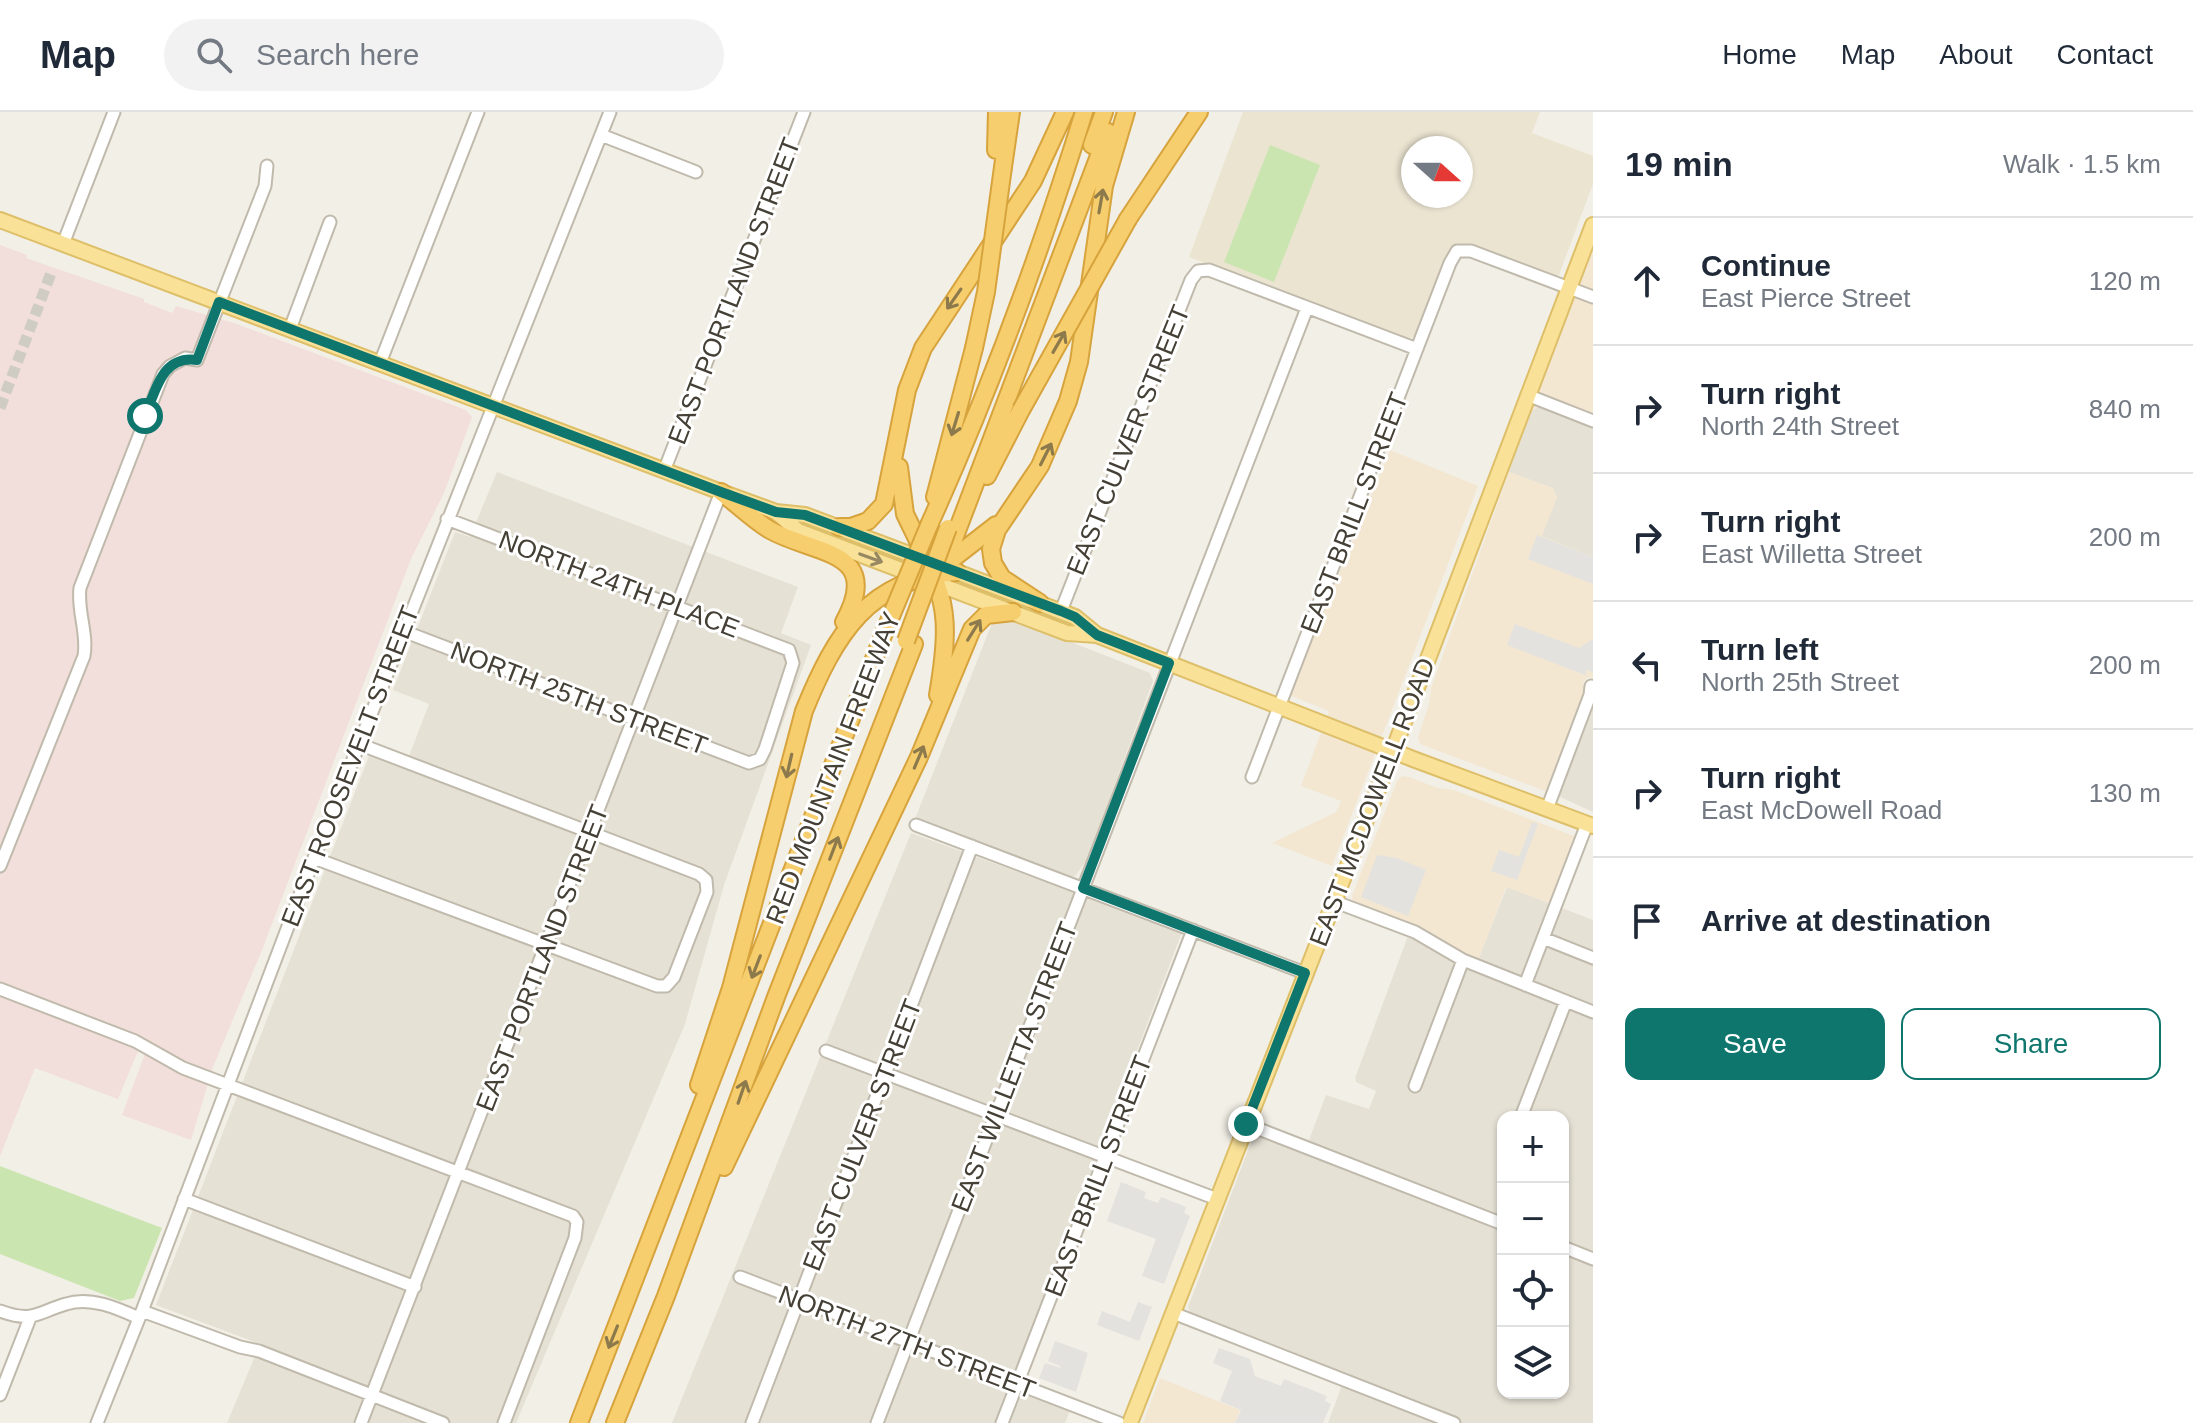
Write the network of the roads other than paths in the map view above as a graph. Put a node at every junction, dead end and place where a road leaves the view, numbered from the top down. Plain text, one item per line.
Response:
1 (114, 112) edge
2 (478, 112) edge
3 (610, 112) edge
4 (804, 112) edge
5 (997, 112) edge
6 (1011, 112) edge
7 (1065, 112) edge
8 (1084, 112) edge
9 (1097, 112) edge
10 (1104, 112) edge
11 (1116, 112) edge
12 (1126, 112) edge
13 (1188, 112) edge
14 (1199, 112) edge
15 (601, 135) junction
16 (267, 166) dead end
17 (999, 166) junction
18 (696, 172) dead end
19 (1128, 219) junction
20 (0, 220) edge
21 (330, 222) dead end
22 (1593, 225) edge
23 (63, 244) junction
24 (1568, 287) junction
25 (1593, 297) edge
26 (219, 302) junction
27 (1307, 308) junction
28 (1016, 312) junction
29 (290, 329) junction
30 (1417, 349) junction
31 (380, 363) junction
32 (1527, 395) junction
33 (492, 406) junction
34 (1593, 421) edge
35 (900, 430) junction
36 (664, 471) junction
37 (721, 492) junction
38 (776, 512) junction
39 (447, 519) junction
40 (1004, 519) junction
41 (930, 523) junction
42 (839, 527) junction
43 (955, 531) junction
44 (934, 571) junction
45 (1040, 603) junction
46 (677, 606) junction
47 (1061, 611) junction
48 (1013, 612) junction
49 (403, 631) junction
50 (1097, 635) junction
51 (910, 643) junction
52 (1169, 663) junction
53 (821, 671) junction
54 (1591, 686) dead end
55 (1279, 706) junction
56 (634, 719) junction
57 (932, 724) junction
58 (359, 744) junction
59 (1393, 751) junction
60 (755, 763) joint
61 (1252, 777) dead end
62 (1547, 809) junction
63 (916, 825) dead end
64 (1590, 825) edge
65 (590, 832) junction
66 (972, 846) junction
67 (314, 858) junction
68 (0, 866) edge
69 (1083, 888) junction
70 (1333, 901) junction
71 (1193, 930) junction
72 (1543, 938) junction
73 (547, 945) junction
74 (1593, 958) edge
75 (1463, 960) junction
76 (1305, 973) junction
77 (1525, 985) junction
78 (0, 989) edge
79 (1566, 1001) junction
80 (1593, 1012) edge
81 (826, 1051) dead end
82 (886, 1073) junction
83 (226, 1084) junction
84 (1415, 1086) dead end
85 (1523, 1111) edge
86 (996, 1115) junction
87 (1246, 1124) junction
88 (1106, 1158) junction
89 (459, 1172) junction
90 (184, 1199) junction
91 (1217, 1199) junction
92 (1497, 1222) edge
93 (1569, 1249) edge
94 (1593, 1259) edge
95 (641, 1265) junction
96 (740, 1277) dead end
97 (415, 1287) junction
98 (666, 1296) junction
99 (799, 1300) junction
100 (0, 1311) edge
101 (1173, 1313) junction
102 (140, 1314) junction
103 (30, 1318) junction
104 (908, 1342) junction
105 (1017, 1384) junction
106 (0, 1395) edge
107 (372, 1395) junction
108 (97, 1423) edge
109 (361, 1423) edge
110 (443, 1423) edge
111 (504, 1423) edge
112 (579, 1423) edge
113 (615, 1423) edge
114 (752, 1423) edge
115 (877, 1423) edge
116 (1002, 1423) edge
117 (1119, 1423) edge
118 (1130, 1423) edge
119 (1454, 1423) edge

1 - 23 street
2 - 31 street
3 - 15 street, EAST ROOSEVELT STREET
4 - 36 street, EAST PORTLAND STREET
5 - 17 highway
6 - 17 highway
7 -> 35 highway
8 - 28 highway, RED MOUNTAIN FREEWAY
9 - 28 highway
10 - 43 highway
11 - 43 highway
40 -> 12 highway
13 - 19 highway
14 - 19 highway
15 - 18 street
15 - 33 street, EAST ROOSEVELT STREET
16 - 26 street
17 -> 41 highway, bridge
43 -> 19 highway, bridge
20 - 23 main road
21 - 29 street
22 - 24 main road, EAST MCDOWELL ROAD
23 - 26 main road
24 - 25 street
24 - 30 street, EAST BRILL STREET
24 - 32 main road, EAST MCDOWELL ROAD
26 - 29 main road
26 - 68 street
27 - 30 street
27 - 47 street, EAST CULVER STREET
27 - 52 street, EAST WILLETTA STREET
28 - 41 highway, RED MOUNTAIN FREEWAY
29 - 31 main road
30 - 55 street, EAST BRILL STREET
31 - 33 main road
32 - 34 street
32 - 59 main road, EAST MCDOWELL ROAD
33 - 36 main road
33 - 39 street, EAST ROOSEVELT STREET
35 - 42 highway
35 - 44 highway
36 - 37 main road
37 - 38 main road
37 - 46 street, EAST PORTLAND STREET
37 - 53 highway
38 - 42 main road
38 -> 44 main road
39 - 46 street, NORTH 24TH PLACE
39 - 49 street, EAST ROOSEVELT STREET
40 - 44 highway
40 - 45 highway
41 -> 95 highway, RED MOUNTAIN FREEWAY, bridge
42 - 44 main road
43 - 44 highway, RED MOUNTAIN FREEWAY
43 - 51 highway, bridge
44 - 45 main road
44 - 48 main road
44 - 51 highway, RED MOUNTAIN FREEWAY
44 - 53 highway
44 - 57 highway
45 - 47 main road
46 - 56 street, EAST PORTLAND STREET
46 - 60 street, NORTH 24TH PLACE
47 - 50 main road
48 - 50 main road
57 -> 48 highway
49 - 56 street, NORTH 25TH STREET
49 - 58 street, EAST ROOSEVELT STREET
50 - 52 main road
98 -> 51 highway, RED MOUNTAIN FREEWAY
52 - 55 main road
52 - 69 street, EAST WILLETTA STREET
53 -> 95 highway
54 - 62 street
55 - 59 main road
55 - 61 street, EAST BRILL STREET
56 - 60 street, NORTH 25TH STREET
56 - 65 street, EAST PORTLAND STREET
98 -> 57 highway
58 - 65 street
58 - 67 street, EAST ROOSEVELT STREET
59 - 62 main road
59 - 70 main road, EAST MCDOWELL ROAD
62 - 64 main road
63 - 66 street
64 - 72 street
65 - 73 street, EAST PORTLAND STREET
65 - 73 street
66 - 69 street
66 - 82 street, EAST CULVER STREET
67 - 73 street
67 - 83 street, EAST ROOSEVELT STREET
69 - 71 street
69 - 86 street, EAST WILLETTA STREET
70 - 75 street
70 - 76 main road, EAST MCDOWELL ROAD
71 - 76 street
71 - 88 street, EAST BRILL STREET
72 - 74 street
72 - 77 street
73 - 89 street, EAST PORTLAND STREET
75 - 77 street
75 - 84 street
76 - 87 main road, EAST MCDOWELL ROAD
77 - 79 street
78 - 83 street
79 - 80 street
79 - 85 street
81 - 82 street
82 - 86 street
82 - 99 street, EAST CULVER STREET
83 - 89 street
83 - 90 street, EAST ROOSEVELT STREET
86 - 88 street
86 - 104 street, EAST WILLETTA STREET
87 - 91 main road, EAST MCDOWELL ROAD
87 - 92 street
88 - 91 street
88 - 105 street, EAST BRILL STREET
89 - 97 street, EAST PORTLAND STREET
89 - 111 street
90 - 97 street
90 - 102 street, EAST ROOSEVELT STREET
91 - 101 main road, EAST MCDOWELL ROAD
93 - 94 street
95 -> 112 highway, RED MOUNTAIN FREEWAY
96 - 99 street, NORTH 27TH STREET
97 - 107 street, EAST PORTLAND STREET
98 - 113 highway, RED MOUNTAIN FREEWAY
99 - 104 street, NORTH 27TH STREET
99 - 114 street, EAST CULVER STREET
100 - 103 street
101 - 118 main road, EAST MCDOWELL ROAD
101 - 119 street
102 - 103 street
102 - 107 street
102 - 108 street, EAST ROOSEVELT STREET
103 - 106 street
104 - 105 street, NORTH 27TH STREET
104 - 115 street, EAST WILLETTA STREET
105 - 116 street, EAST BRILL STREET
105 - 117 street, NORTH 27TH STREET
107 - 109 street, EAST PORTLAND STREET
107 - 110 street

